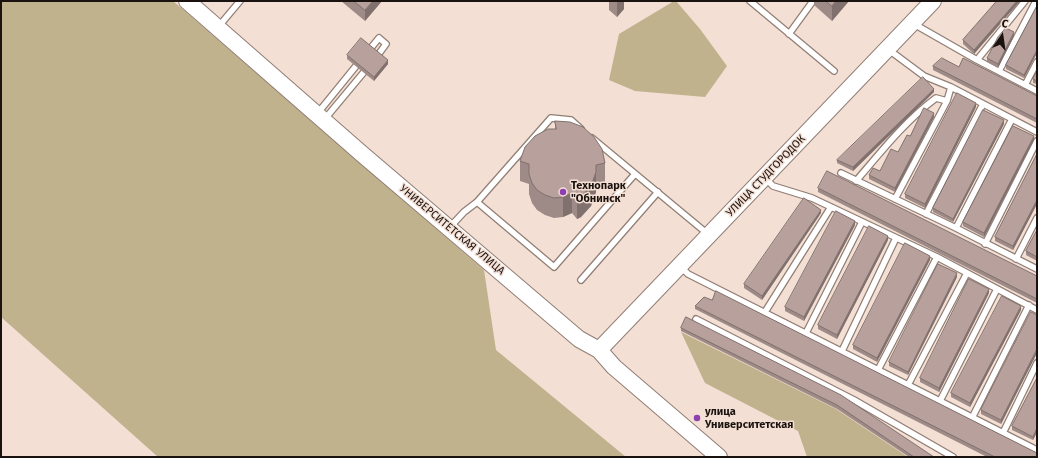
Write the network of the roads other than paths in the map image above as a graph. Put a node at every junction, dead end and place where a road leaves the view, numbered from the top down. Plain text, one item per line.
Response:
1 (187, 1) edge
2 (240, 1) edge
3 (750, 1) edge
4 (813, 1) edge
5 (933, 1) edge
6 (1025, 1) edge
7 (1036, 1) edge
8 (912, 23) junction
9 (218, 28) junction
10 (788, 34) junction
11 (370, 49) edge
12 (887, 49) junction
13 (378, 55) edge
14 (977, 60) junction
15 (1037, 62) edge
16 (356, 66) edge
17 (834, 71) dead end
18 (999, 71) junction
19 (364, 72) edge
20 (1025, 85) junction
21 (951, 87) junction
22 (1037, 91) edge
23 (947, 102) junction
24 (983, 104) junction
25 (320, 117) junction
26 (1012, 119) junction
27 (1037, 132) edge
28 (1037, 141) edge
29 (841, 173) dead end
30 (635, 174) junction
31 (764, 177) junction
32 (856, 181) junction
33 (658, 192) junction
34 (895, 199) junction
35 (477, 202) junction
36 (831, 207) junction
37 (926, 214) junction
38 (1037, 218) edge
39 (862, 222) junction
40 (450, 228) junction
41 (956, 228) junction
42 (709, 235) junction
43 (896, 238) junction
44 (985, 244) junction
45 (937, 257) junction
46 (1016, 259) junction
47 (679, 266) junction
48 (1037, 269) edge
49 (967, 273) junction
50 (581, 280) dead end
51 (997, 289) junction
52 (1029, 305) junction
53 (1037, 310) edge
54 (765, 312) junction
55 (696, 319) dead end
56 (806, 333) junction
57 (599, 350) junction
58 (842, 351) junction
59 (1037, 363) edge
60 (878, 370) junction
61 (908, 385) junction
62 (940, 401) junction
63 (972, 418) junction
64 (1003, 433) junction
65 (1037, 449) edge
66 (719, 457) edge
67 (953, 457) edge

1 - 9 street, УНИВЕРСИТЕТСКАЯ УЛИЦА
2 - 9 lane
3 - 10 lane
4 - 10 lane
5 - 8 street, УЛИЦА СТУДГОРОДОК
6 - 14 lane
7 - 18 lane
8 - 12 street, УЛИЦА СТУДГОРОДОК
8 - 14 lane
9 - 25 street, УНИВЕРСИТЕТСКАЯ УЛИЦА
10 - 17 lane
11 - 13 lane
12 - 21 lane
12 - 31 street, УЛИЦА СТУДГОРОДОК
14 - 18 lane
15 - 20 lane
16 - 25 lane
18 - 20 lane
19 - 25 lane
20 - 22 lane
21 - 23 lane
21 - 24 lane
23 - 32 lane
23 - 34 lane
24 - 26 lane
24 - 37 lane
25 - 40 street, УНИВЕРСИТЕТСКАЯ УЛИЦА
26 - 27 lane
26 - 41 lane
28 - 44 lane
29 - 32 lane
30 - 33 lane
30 - 35 lane
30 - 35 lane
31 - 36 lane
31 - 42 street, УЛИЦА СТУДГОРОДОК
32 - 34 lane
33 - 42 lane
33 - 50 lane
34 - 37 lane
35 - 40 lane
36 - 39 lane
36 - 54 lane
37 - 41 lane
38 - 46 lane
39 - 43 lane
39 - 56 lane
40 - 57 street, УНИВЕРСИТЕТСКАЯ УЛИЦА
41 - 44 lane
42 - 47 street, УЛИЦА СТУДГОРОДОК
43 - 45 lane
43 - 58 lane
44 - 46 lane
45 - 49 lane
45 - 60 lane
46 - 48 lane
47 - 54 lane
47 - 57 street, УЛИЦА СТУДГОРОДОК
49 - 51 lane
49 - 61 lane
51 - 52 lane
51 - 62 lane
52 - 53 lane
52 - 63 lane
54 - 56 lane
55 - 67 lane
56 - 58 lane
57 - 66 street, УНИВЕРСИТЕТСКАЯ УЛИЦА
58 - 60 lane
59 - 64 lane
60 - 61 lane
61 - 62 lane
62 - 63 lane
63 - 64 lane
64 - 65 lane

